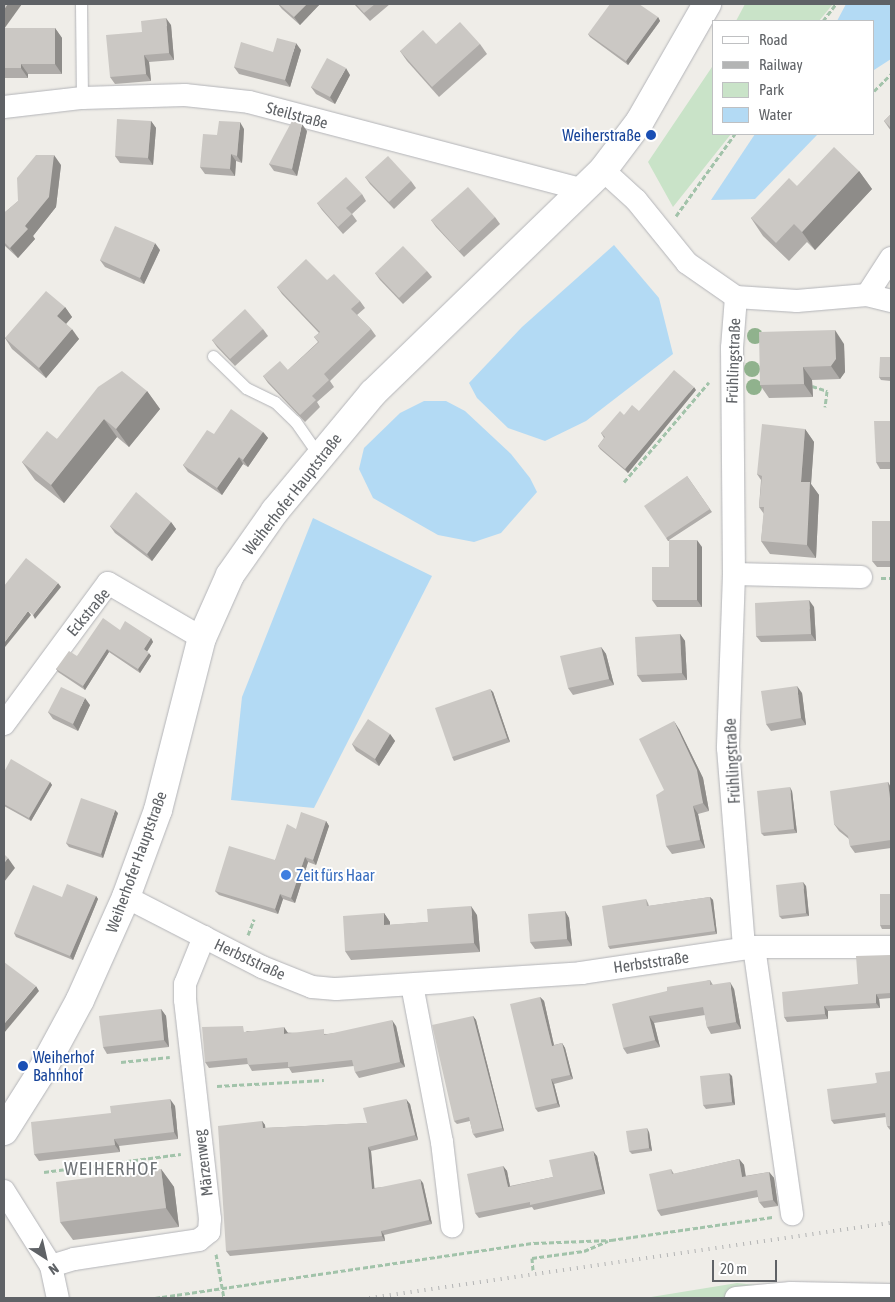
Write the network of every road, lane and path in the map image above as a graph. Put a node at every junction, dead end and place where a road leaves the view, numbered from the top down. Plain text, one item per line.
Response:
1 (80, 4) edge
2 (707, 4) edge
3 (836, 4) edge
4 (825, 20) edge
5 (891, 74) edge
6 (875, 90) edge
7 (82, 98) junction
8 (4, 108) edge
9 (734, 135) edge
10 (603, 170) junction
11 (584, 190) junction
12 (667, 236) junction
13 (891, 258) edge
14 (868, 294) junction
15 (736, 297) junction
16 (891, 300) edge
17 (213, 356) dead end
18 (710, 380) dead end
19 (812, 386) edge
20 (825, 407) dead end
21 (320, 457) junction
22 (624, 482) dead end
23 (734, 574) junction
24 (860, 577) dead end
25 (202, 638) junction
26 (4, 724) edge
27 (126, 897) junction
28 (204, 937) junction
29 (891, 947) edge
30 (749, 948) junction
31 (412, 985) junction
32 (191, 1055) junction
33 (121, 1062) dead end
34 (324, 1080) dead end
35 (195, 1088) junction
36 (4, 1131) edge
37 (202, 1152) junction
38 (44, 1172) dead end
39 (4, 1192) edge
40 (792, 1214) joint
41 (452, 1226) dead end
42 (208, 1232) junction
43 (611, 1240) junction
44 (51, 1266) junction
45 (533, 1270) dead end
46 (222, 1288) junction
47 (891, 1295) edge
48 (58, 1298) edge
49 (155, 1298) edge
50 (224, 1298) edge
51 (736, 1298) edge

1 - 7 lane
2 - 10 street, Weiherhofer Hauptstraße
3 - 4 path
5 - 6 path
7 - 8 street, Steilstraße
7 - 11 street, Steilstraße
9 - 12 path
10 - 11 street, Weiherhofer Hauptstraße
10 - 12 street
11 - 21 street, Weiherhofer Hauptstraße
12 - 15 street
13 - 14 street
14 - 15 street
14 - 16 street
15 - 23 street, Frühlingstraße
17 - 21 lane
18 - 22 path
19 - 20 path
21 - 25 street, Weiherhofer Hauptstraße
23 - 24 street
23 - 30 street, Frühlingstraße
25 - 26 street, Eckstraße
25 - 27 street, Weiherhofer Hauptstraße
27 - 28 street, Herbststraße
27 - 36 street, Weiherhofer Hauptstraße
28 - 31 street, Herbststraße
28 - 32 street, Märzenweg
29 - 30 street, Herbststraße
30 - 31 street, Herbststraße
30 - 40 street, Frühlingstraße
31 - 41 street
32 - 33 path
32 - 35 street, Märzenweg
34 - 35 path
35 - 37 street, Märzenweg
37 - 38 path
37 - 42 street, Märzenweg
39 - 44 street
40 - 43 path
42 - 44 street
42 - 46 path
43 - 45 path
43 - 46 path
44 - 48 street
46 - 49 path
46 - 50 path
47 - 51 street

